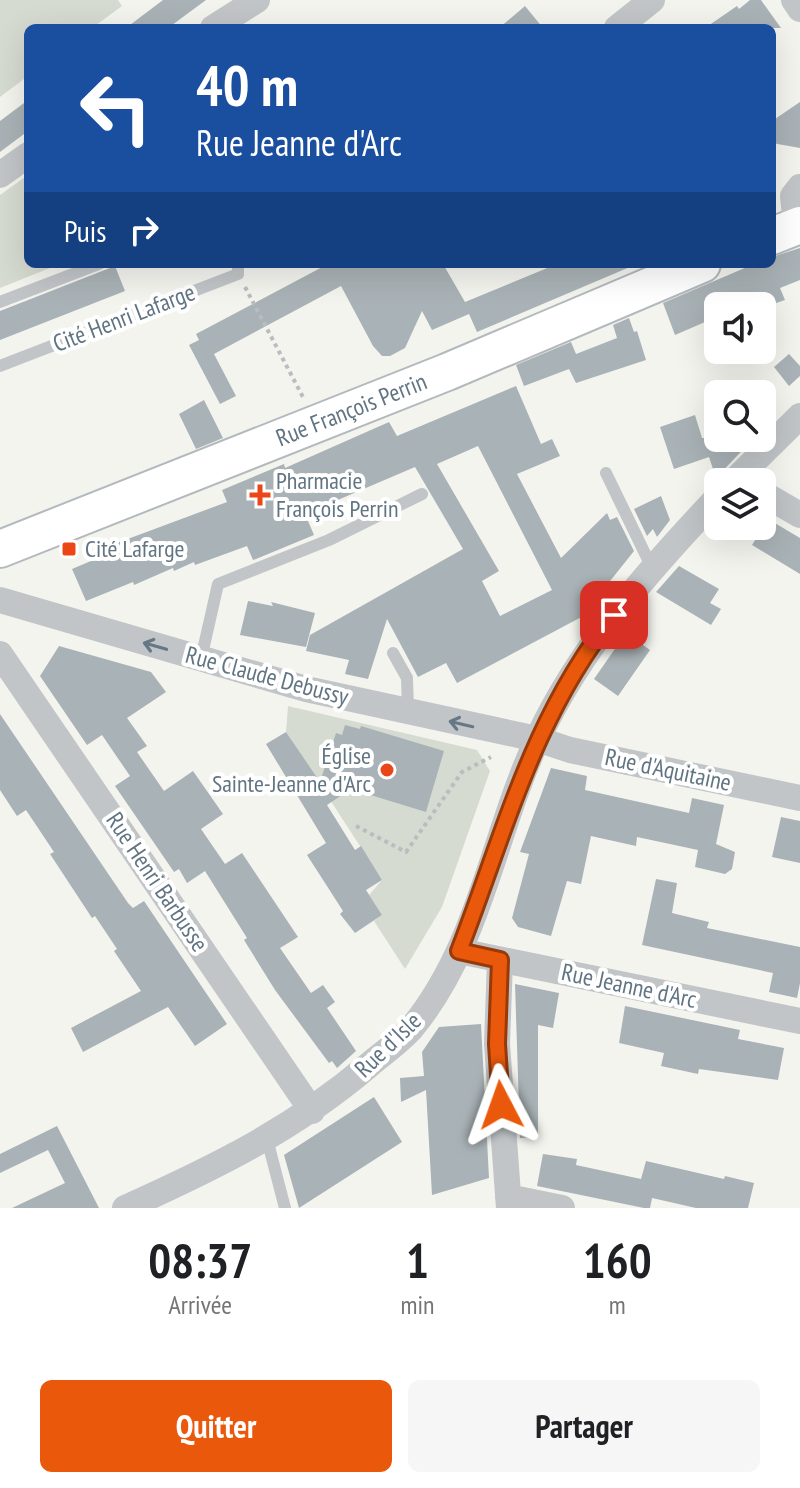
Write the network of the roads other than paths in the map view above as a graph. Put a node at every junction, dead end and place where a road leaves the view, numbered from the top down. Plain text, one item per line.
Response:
1 (652, 0) edge
2 (794, 0) edge
3 (800, 9) edge
4 (244, 13) edge
5 (221, 24) edge
6 (622, 24) edge
7 (24, 158) edge
8 (0, 175) edge
9 (800, 187) edge
10 (789, 229) edge
11 (89, 268) edge
12 (238, 268) edge
13 (693, 268) edge
14 (0, 302) edge
15 (0, 366) edge
16 (800, 416) edge
17 (750, 468) edge
18 (606, 473) dead end
19 (422, 494) dead end
20 (776, 501) edge
21 (704, 512) edge
22 (800, 515) edge
23 (0, 549) edge
24 (652, 568) junction
25 (0, 600) edge
26 (393, 653) dead end
27 (0, 654) edge
28 (201, 659) junction
29 (408, 712) junction
30 (537, 739) junction
31 (800, 798) edge
32 (459, 951) junction
33 (500, 960) junction
34 (800, 1021) edge
35 (312, 1111) junction
36 (267, 1139) junction
37 (509, 1203) edge
38 (125, 1208) edge
39 (285, 1208) edge
40 (562, 1208) edge

1 - 6 street
2 - 3 street
4 - 5 street
7 - 8 street
9 - 10 street
11 - 14 lane
12 - 15 lane, Cité Henri Lafarge
13 - 23 main road, Rue François Perrin
16 - 17 street
18 - 24 lane
19 - 28 lane
20 - 22 street
21 - 24 street, Rue d'Isle
24 - 30 street, Rue d'Isle
28 -> 25 street, Rue Claude Debussy
26 - 29 lane
27 - 35 street, Rue Henri Barbusse
28 - 29 street, Rue Claude Debussy
30 -> 29 street, Rue Claude Debussy
30 - 31 street, Rue d'Aquitaine
30 - 32 street, Rue d'Isle
32 - 33 street, Rue Jeanne d'Arc
32 - 35 street, Rue d'Isle
33 - 34 street, Rue Jeanne d'Arc
33 - 37 street
35 - 36 street, Rue d'Isle
36 - 38 street, Rue d'Isle
36 - 39 lane
37 - 40 street

